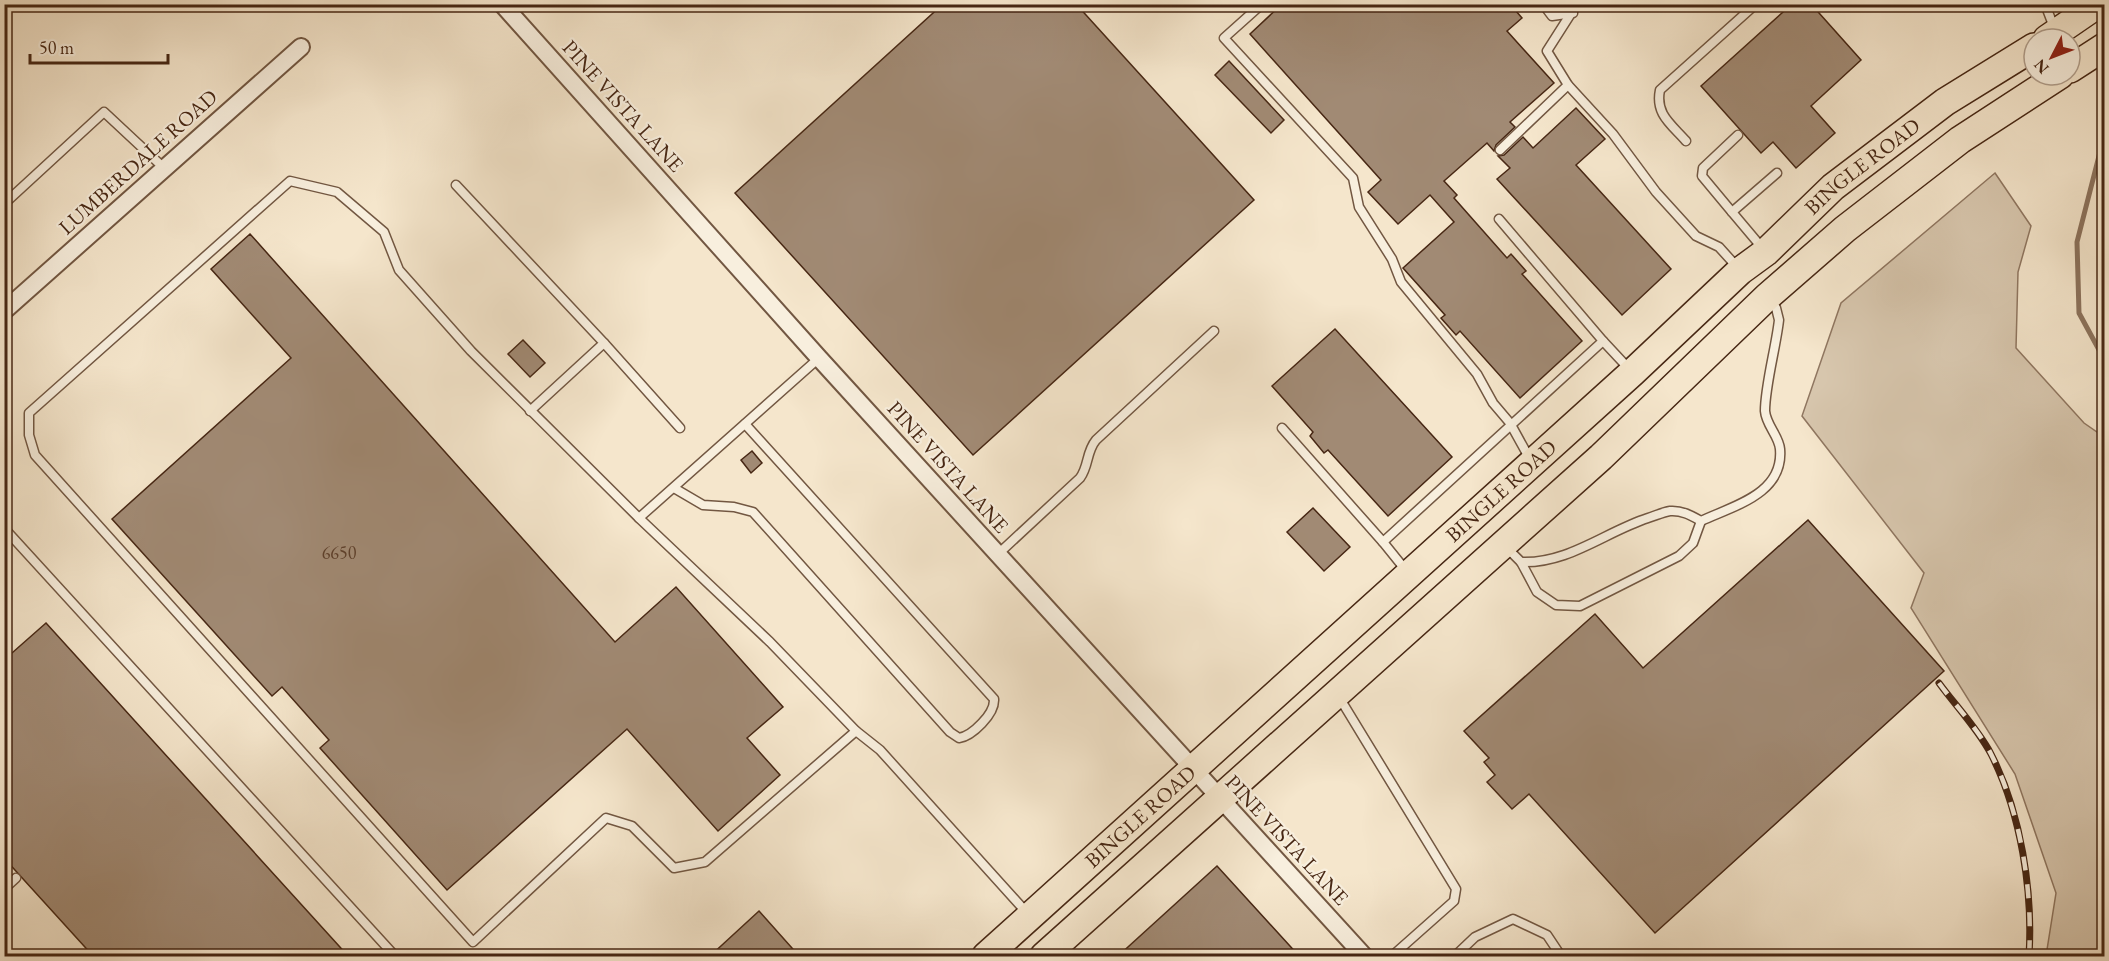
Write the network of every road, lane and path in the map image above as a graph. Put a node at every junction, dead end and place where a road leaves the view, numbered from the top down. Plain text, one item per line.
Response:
1 (502, 4) edge
2 (1262, 4) edge
3 (1543, 4) edge
4 (1756, 4) edge
5 (2045, 4) edge
6 (2098, 4) edge
7 (1575, 9) edge
8 (2053, 27) edge
9 (2082, 27) edge
10 (301, 47) dead end
11 (2104, 47) edge
12 (2082, 50) edge
13 (2022, 54) edge
14 (1568, 85) junction
15 (2022, 86) edge
16 (1738, 135) dead end
17 (1686, 141) dead end
18 (1500, 150) dead end
19 (164, 168) junction
20 (1777, 173) dead end
21 (456, 185) dead end
22 (4, 204) edge
23 (1732, 212) junction
24 (1499, 219) dead end
25 (1767, 252) junction
26 (1740, 270) junction
27 (1767, 297) junction
28 (4, 311) edge
29 (1214, 331) dead end
30 (1603, 340) junction
31 (604, 343) junction
32 (819, 358) junction
33 (1633, 372) junction
34 (530, 411) junction
35 (1510, 423) junction
36 (745, 424) junction
37 (680, 428) dead end
38 (1282, 428) dead end
39 (1531, 462) junction
40 (674, 488) junction
41 (1473, 514) junction
42 (639, 518) junction
43 (1701, 521) junction
44 (4, 528) edge
45 (1383, 542) junction
46 (1512, 553) junction
47 (997, 555) junction
48 (1408, 573) junction
49 (1337, 694) junction
50 (856, 731) junction
51 (1191, 769) junction
52 (1220, 801) junction
53 (16, 878) dead end
54 (4, 889) edge
55 (1030, 916) junction
56 (395, 957) edge
57 (986, 957) edge
58 (1044, 957) edge
59 (1364, 957) edge
60 (1392, 957) edge
61 (1455, 957) edge
62 (1561, 957) edge

1 - 32 street, PINE VISTA LANE
2 - 35 lane
3 - 7 lane
4 - 17 lane
5 - 8 lane
6 - 9 main road, BINGLE ROAD
7 - 14 lane
10 - 19 street, LUMBERDALE ROAD
11 - 12 main road, BINGLE ROAD
13 - 25 main road, BINGLE ROAD
14 - 18 lane
14 - 26 lane
15 - 27 main road, BINGLE ROAD
16 - 23 lane
19 - 22 lane
19 - 28 street, LUMBERDALE ROAD
20 - 23 lane
21 - 31 lane
23 - 25 lane
24 - 30 lane
25 - 26 main road, BINGLE ROAD
26 - 27 main road
26 - 33 main road, BINGLE ROAD
27 - 43 lane
27 - 46 main road, BINGLE ROAD
29 - 47 lane
30 - 33 lane
30 - 35 lane
31 - 34 lane
31 - 37 lane
32 - 36 lane
32 - 47 street, PINE VISTA LANE
33 - 39 main road, BINGLE ROAD
34 - 42 lane
34 - 50 lane
35 - 39 lane
35 - 45 lane
36 - 40 lane
36 - 40 lane
38 - 45 lane
39 - 41 main road, BINGLE ROAD
40 - 42 lane
41 - 46 main road
41 - 48 main road, BINGLE ROAD
42 - 50 lane
43 - 46 lane
43 - 46 lane
44 - 56 lane
45 - 48 lane
46 - 49 main road, BINGLE ROAD
47 - 51 street, PINE VISTA LANE
48 - 51 main road, BINGLE ROAD
49 - 52 main road, BINGLE ROAD
49 - 60 lane
50 - 55 lane
51 - 52 street, PINE VISTA LANE
51 - 55 main road, BINGLE ROAD
52 - 58 main road, BINGLE ROAD
52 - 59 street, PINE VISTA LANE
53 - 54 lane
55 - 57 main road, BINGLE ROAD
61 - 62 lane

